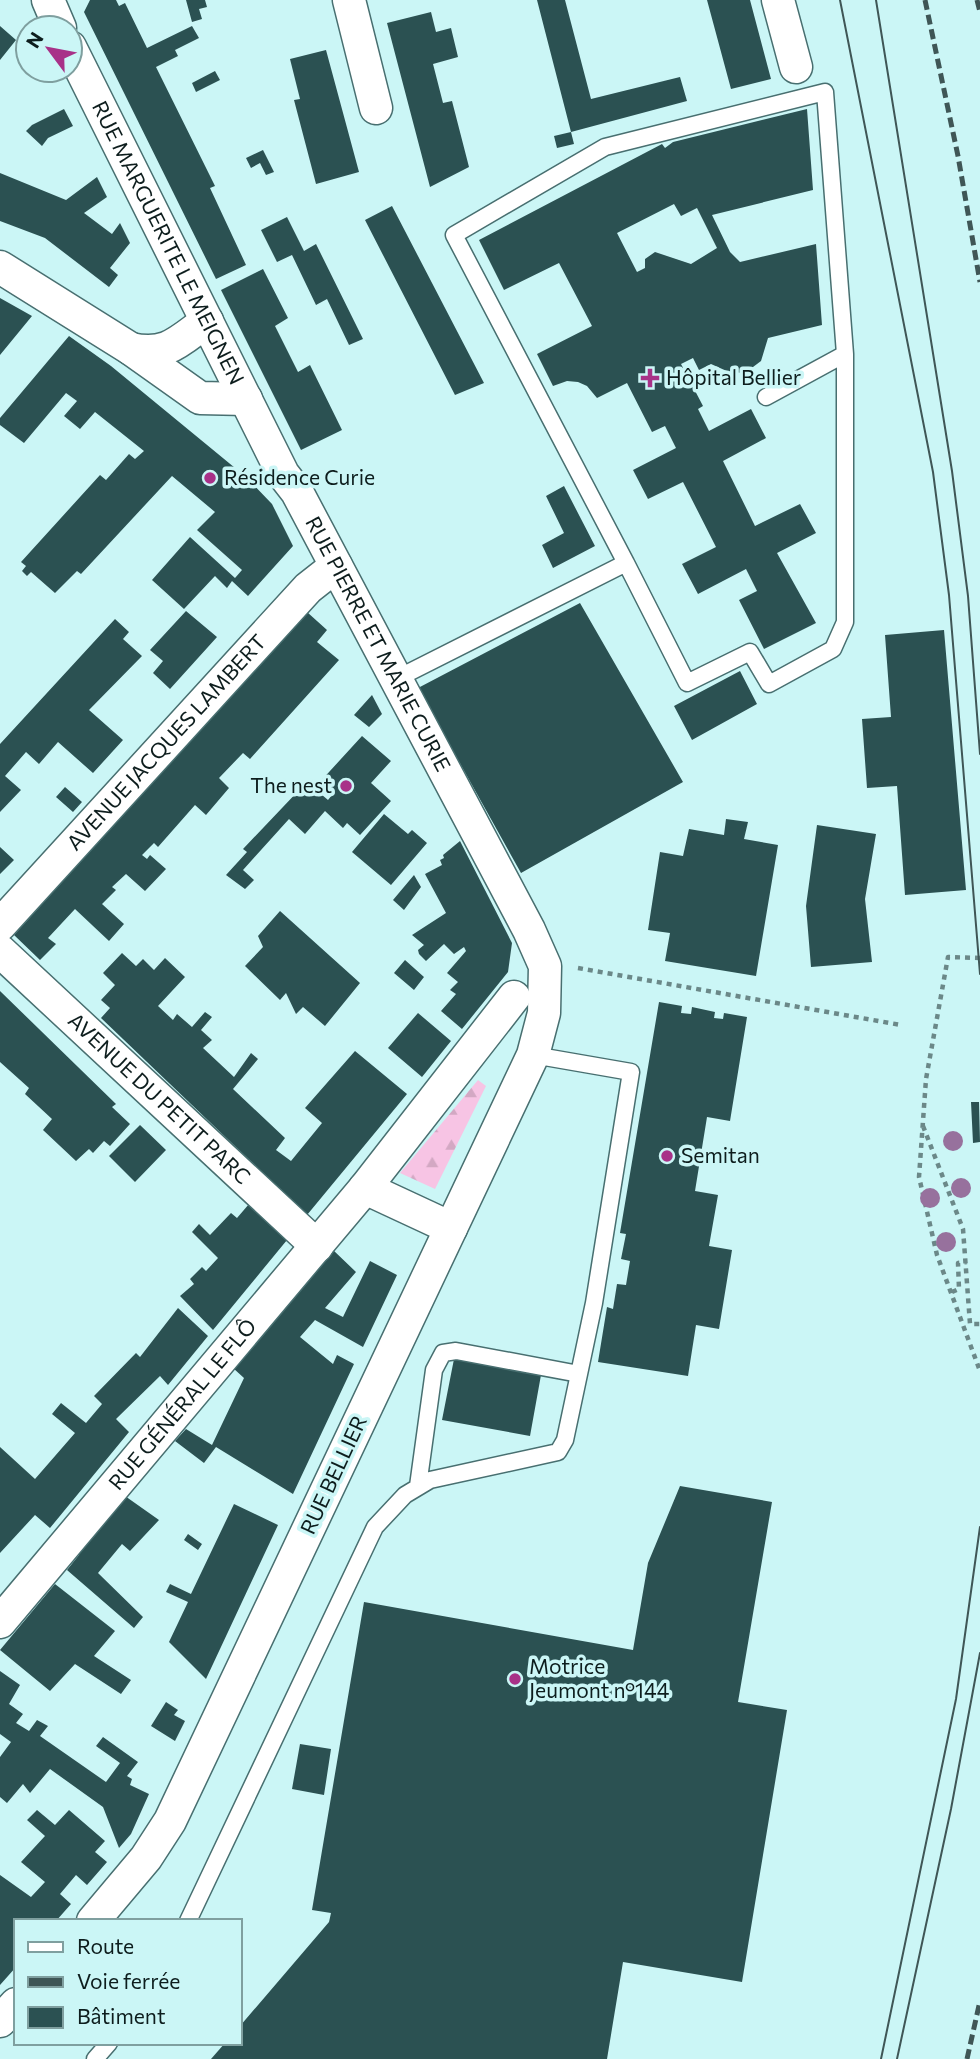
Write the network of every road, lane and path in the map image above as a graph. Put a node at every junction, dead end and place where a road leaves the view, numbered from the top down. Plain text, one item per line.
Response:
1 (349, 0) edge
2 (778, 0) edge
3 (796, 67) dead end
4 (84, 75) edge
5 (376, 108) dead end
6 (0, 267) edge
7 (207, 321) junction
8 (131, 349) junction
9 (845, 354) junction
10 (766, 397) dead end
11 (246, 399) junction
12 (626, 563) junction
13 (336, 566) junction
14 (396, 678) junction
15 (0, 925) edge
16 (0, 951) edge
17 (980, 958) edge
18 (545, 966) junction
19 (514, 997) dead end
20 (544, 1013) joint
21 (901, 1025) dead end
22 (533, 1055) junction
23 (922, 1125) junction
24 (365, 1188) junction
25 (451, 1228) junction
26 (317, 1246) junction
27 (967, 1262) junction
28 (952, 1292) junction
29 (980, 1324) edge
30 (980, 1371) edge
31 (579, 1374) junction
32 (418, 1486) junction
33 (5, 1606) edge
34 (95, 1919) edge
35 (189, 1919) edge
36 (14, 2006) edge
37 (0, 2021) edge
38 (107, 2045) edge
39 (95, 2059) edge

1 - 5 street
2 - 3 street
4 - 7 street, RUE MARGUERITE LE MEIGNEN
6 - 8 street
7 - 8 street
7 - 11 street, RUE MARGUERITE LE MEIGNEN
8 - 11 street
9 - 10 lane
9 - 12 lane
9 - 12 lane
11 - 13 street, RUE PIERRE ET MARIE CURIE
12 - 14 lane
13 - 14 street, RUE PIERRE ET MARIE CURIE
13 - 15 street, AVENUE JACQUES LAMBERT
14 - 18 street, RUE PIERRE ET MARIE CURIE
16 - 26 street, AVENUE DU PETIT PARC
17 - 23 path
18 - 20 street, RUE PIERRE ET MARIE CURIE
18 - 21 path
19 - 24 street, RUE GÉNÉRAL LE FLÔ
20 - 22 street, RUE BELLIER
22 - 25 street, RUE BELLIER
22 - 31 lane
23 - 27 path
23 - 28 path
24 - 25 street
24 - 26 street, RUE GÉNÉRAL LE FLÔ
25 - 34 street, RUE BELLIER
26 - 33 street, RUE GÉNÉRAL LE FLÔ
27 - 28 path
27 - 29 path
28 - 30 path
31 - 32 lane
31 - 32 lane
32 - 35 lane
36 - 37 street
38 - 39 lane

